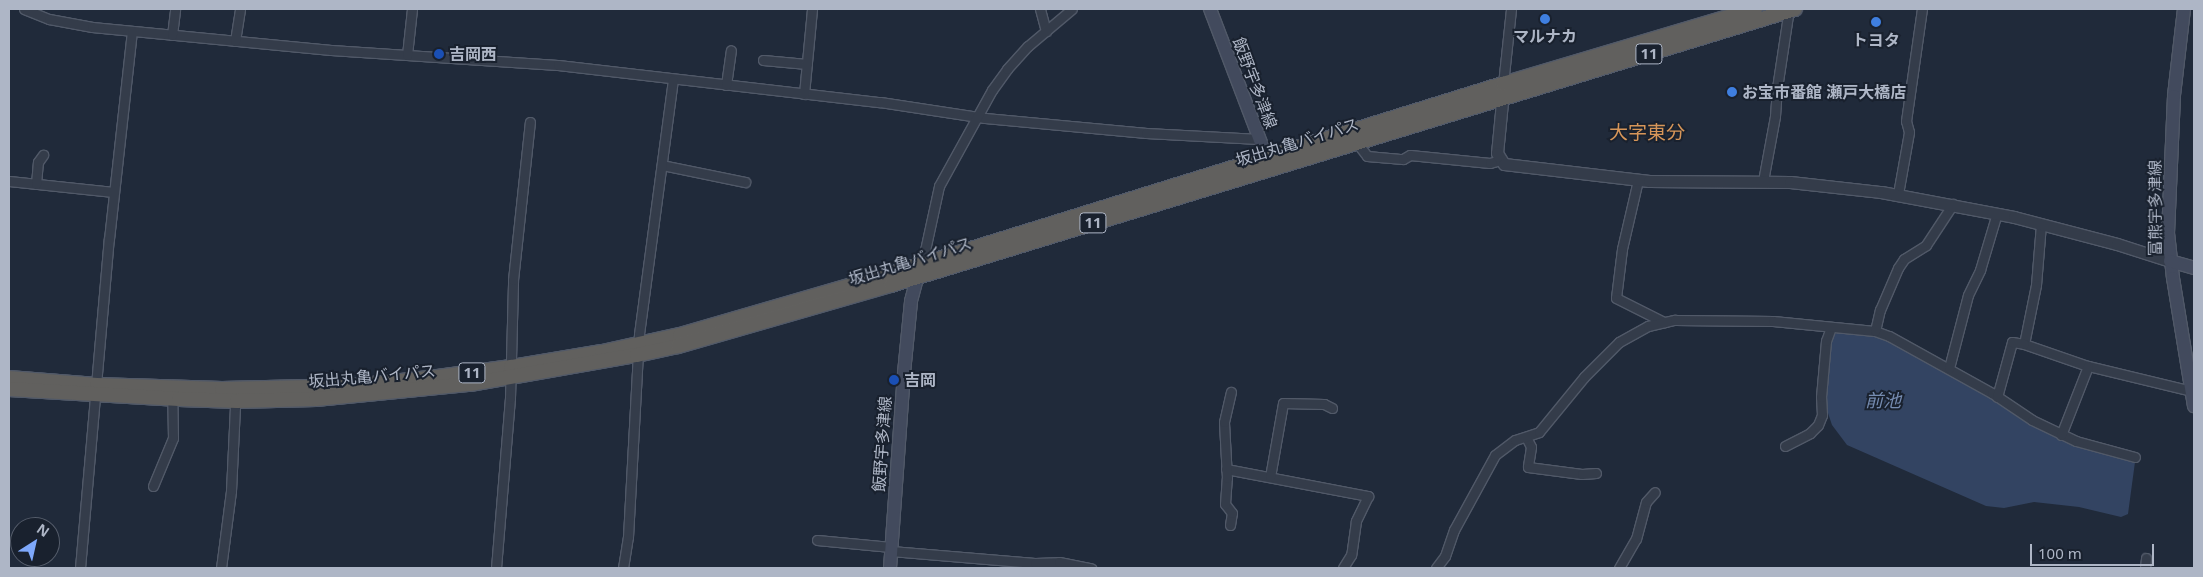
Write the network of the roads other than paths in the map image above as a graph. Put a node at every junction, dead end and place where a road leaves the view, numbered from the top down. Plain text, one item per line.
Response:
1 (24, 9) edge
2 (175, 9) edge
3 (240, 9) edge
4 (412, 9) edge
5 (812, 9) edge
6 (1040, 9) edge
7 (1072, 9) edge
8 (1210, 9) edge
9 (1511, 9) edge
10 (1755, 9) edge
11 (1791, 9) edge
12 (1922, 9) edge
13 (2184, 9) edge
14 (132, 31) junction
15 (1046, 31) junction
16 (172, 35) junction
17 (235, 41) junction
18 (731, 50) dead end
19 (407, 56) junction
20 (763, 60) dead end
21 (807, 64) junction
22 (673, 80) junction
23 (726, 85) junction
24 (1503, 91) junction
25 (804, 94) junction
26 (978, 117) junction
27 (530, 122) dead end
28 (1258, 139) junction
29 (1357, 143) junction
30 (42, 155) dead end
31 (1500, 160) junction
32 (1268, 163) junction
33 (662, 166) junction
34 (1638, 180) junction
35 (9, 181) edge
36 (1764, 181) junction
37 (745, 182) dead end
38 (36, 184) junction
39 (114, 192) junction
40 (1898, 194) junction
41 (1952, 204) junction
42 (1997, 213) junction
43 (2042, 224) junction
44 (1048, 235) junction
45 (2170, 261) junction
46 (922, 264) junction
47 (2194, 268) edge
48 (916, 278) junction
49 (1664, 322) junction
50 (1832, 327) junction
51 (1875, 330) junction
52 (2024, 344) junction
53 (638, 349) junction
54 (2088, 366) junction
55 (1948, 368) junction
56 (511, 372) junction
57 (9, 378) edge
58 (9, 389) edge
59 (96, 390) junction
60 (239, 391) junction
61 (2191, 391) junction
62 (1231, 392) dead end
63 (1997, 396) junction
64 (172, 399) junction
65 (2194, 406) edge
66 (1332, 408) dead end
67 (2061, 434) junction
68 (1526, 437) junction
69 (1785, 446) dead end
70 (2135, 457) dead end
71 (1226, 469) junction
72 (1596, 473) dead end
73 (1270, 477) junction
74 (153, 486) dead end
75 (1655, 492) dead end
76 (1230, 525) dead end
77 (817, 540) dead end
78 (891, 549) junction
79 (2146, 558) dead end
80 (80, 568) edge
81 (221, 568) edge
82 (496, 568) edge
83 (623, 568) edge
84 (890, 568) edge
85 (1091, 568) edge
86 (1343, 568) edge
87 (1436, 568) edge
88 (1619, 568) edge
89 (2145, 568) edge

1 - 14 street
2 - 16 street
3 - 17 street
4 - 19 street
5 - 21 street
6 - 15 street
7 - 15 street
8 - 28 main road, 飯野宇多津線
9 - 24 street
10 - 24 highway, 坂出丸亀バイパス / 11
11 - 24 highway, 坂出丸亀バイパス / 11
11 - 36 street
12 - 40 street
13 - 45 main road, 富熊宇多津線
14 - 16 street
14 - 39 street
15 - 26 street
16 - 17 street
17 - 19 street
18 - 23 street
19 - 22 street
20 - 21 street
21 - 25 street
22 - 23 street
22 - 33 street
23 - 25 street
24 - 29 highway, 坂出丸亀バイパス / 11
24 - 31 street
24 - 32 highway, 坂出丸亀バイパス / 11
25 - 26 street
26 - 28 street
26 - 46 street
27 - 56 street
28 - 32 main road, 飯野宇多津線
29 - 31 street
29 - 32 highway, 坂出丸亀バイパス / 11
30 - 38 street
31 - 34 street
32 - 44 highway, 坂出丸亀バイパス / 11
33 - 37 street
33 - 53 street
34 - 36 street
34 - 49 street
35 - 38 street
36 - 40 street
38 - 39 street
39 - 59 street
40 - 41 street
41 - 42 street
41 - 51 street
42 - 43 street
42 - 55 street
43 - 45 street
43 - 52 street
44 - 46 highway, 坂出丸亀バイパス / 11
44 - 48 highway, 坂出丸亀バイパス / 11
45 - 47 main road
45 - 61 main road, 富熊宇多津線
46 - 48 main road, 飯野宇多津線
46 - 53 highway, 坂出丸亀バイパス / 11
48 - 53 highway, 坂出丸亀バイパス / 11
48 - 78 main road, 飯野宇多津線
49 - 50 street
49 - 68 street
50 - 51 street
50 - 69 street
51 - 55 street
52 - 54 street
52 - 63 street
53 - 56 highway, 坂出丸亀バイパス / 11
53 - 83 street
54 - 61 street
54 - 67 street
55 - 63 street
56 - 60 highway, 坂出丸亀バイパス / 11
56 - 82 street
57 - 59 highway, 坂出丸亀バイパス / 11
58 - 59 highway, 坂出丸亀バイパス / 11
59 - 60 highway, 坂出丸亀バイパス / 11
59 - 64 highway, 坂出丸亀バイパス / 11
59 - 80 street
60 - 64 highway, 坂出丸亀バイパス / 11
60 - 81 street
61 - 65 main road, 富熊宇多津線
62 - 71 street
63 - 67 street
64 - 74 street
66 - 73 street
67 - 70 street
68 - 72 street
68 - 87 street
71 - 73 street
71 - 76 street
73 - 86 street
75 - 88 street
77 - 78 street
78 - 84 main road, 飯野宇多津線
78 - 85 street
79 - 89 street

